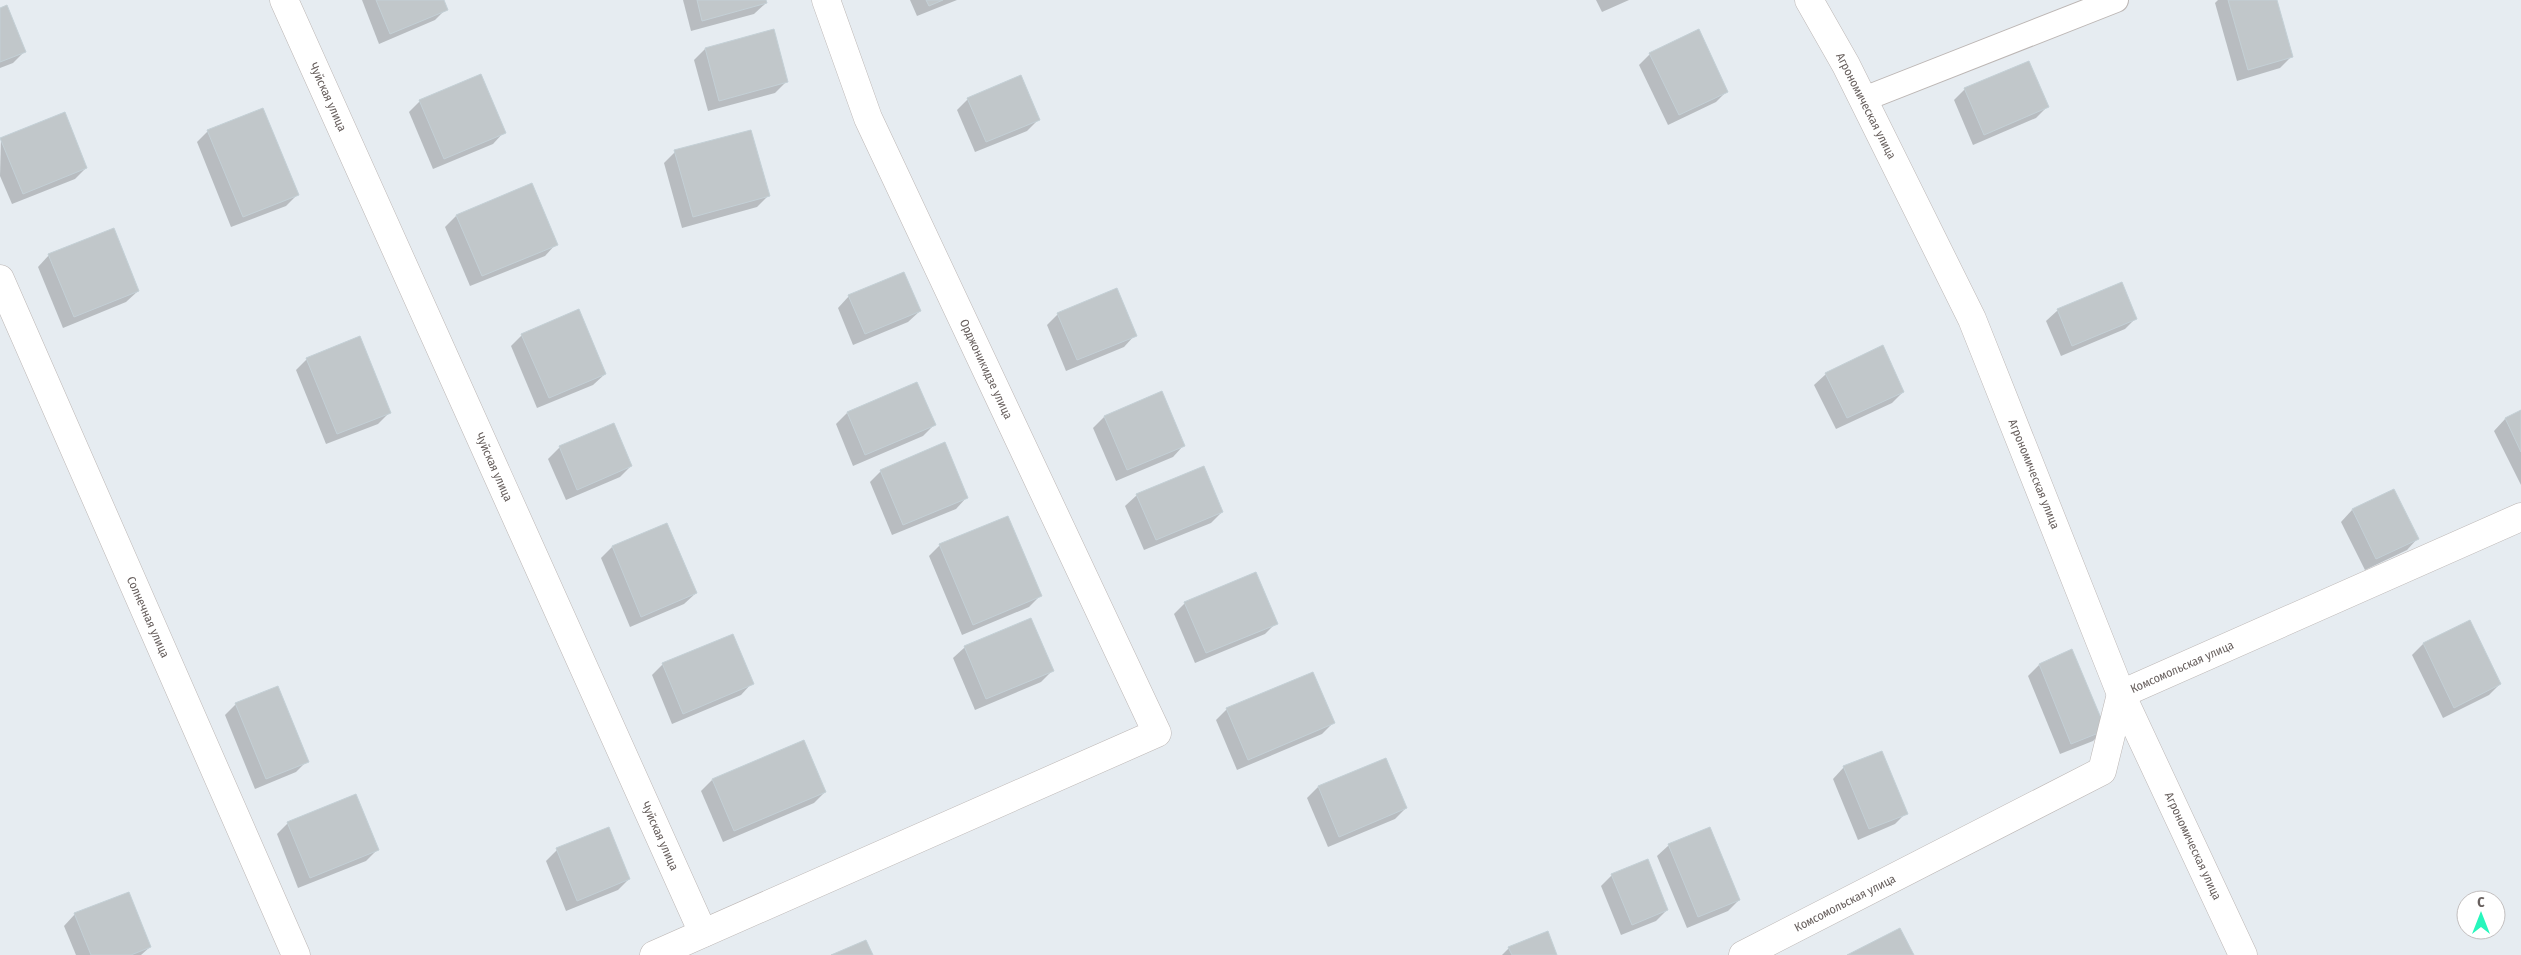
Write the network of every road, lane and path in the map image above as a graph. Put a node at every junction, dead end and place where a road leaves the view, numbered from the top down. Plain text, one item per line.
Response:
1 (284, 0) edge
2 (826, 0) edge
3 (1809, 0) edge
4 (2116, 0) edge
5 (1864, 99) junction
6 (0, 279) edge
7 (2521, 518) edge
8 (2121, 694) junction
9 (703, 933) junction
10 (296, 955) edge
11 (654, 955) edge
12 (1743, 955) edge
13 (2243, 955) edge

1 - 9 street, Чуйская улица
2 - 9 street, Орджоникидзе улица
3 - 5 street, Агрономическая улица
4 - 5 lane
5 - 8 street, Агрономическая улица
6 - 10 street, Солнечная улица
7 - 8 street, Комсомольская улица
8 - 12 street, Комсомольская улица
8 - 13 street, Агрономическая улица
9 - 11 street

